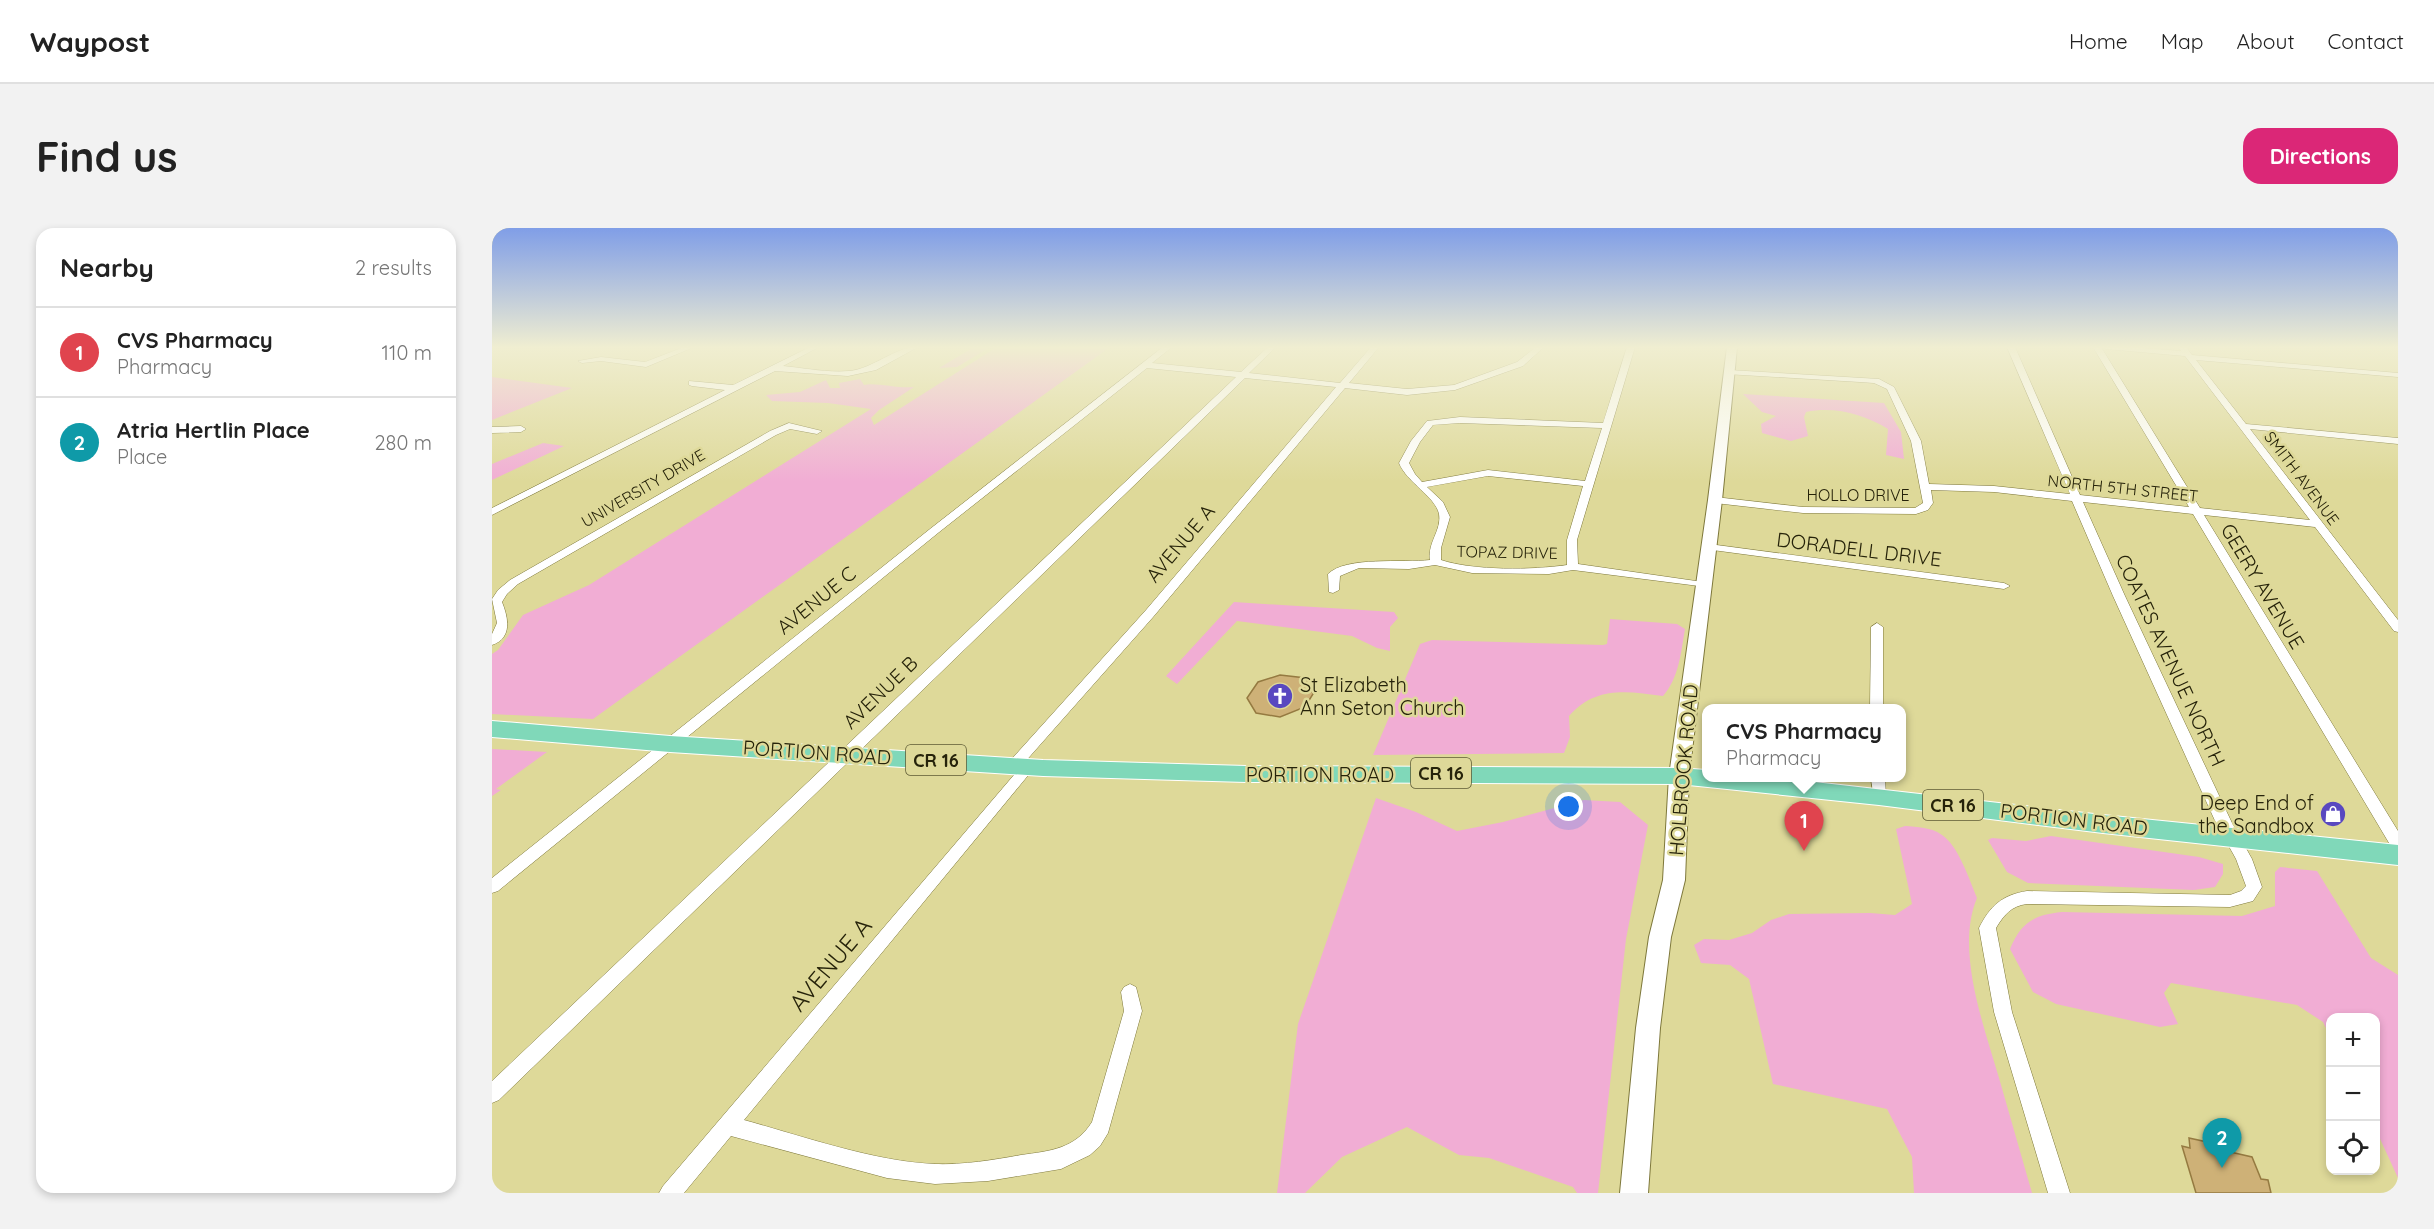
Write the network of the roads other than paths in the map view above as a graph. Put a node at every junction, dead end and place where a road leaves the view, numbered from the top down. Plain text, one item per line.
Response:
1 (725, 392) edge
2 (1111, 392) edge
3 (1224, 392) edge
4 (1337, 392) edge
5 (1617, 392) edge
6 (1727, 392) edge
7 (1892, 392) edge
8 (2032, 392) edge
9 (2124, 392) edge
10 (2217, 392) edge
11 (1607, 426) junction
12 (2243, 426) junction
13 (521, 429) dead end
14 (492, 430) edge
15 (817, 431) dead end
16 (2398, 441) edge
17 (1589, 484) junction
18 (1422, 485) junction
19 (1924, 487) junction
20 (2077, 497) junction
21 (1715, 500) junction
22 (2194, 510) junction
23 (492, 512) edge
24 (2317, 524) junction
25 (1709, 547) junction
26 (1436, 562) junction
27 (1573, 567) junction
28 (1703, 585) junction
29 (2004, 586) dead end
30 (1334, 590) dead end
31 (494, 602) edge
32 (2396, 623) edge
33 (1877, 627) dead end
34 (492, 641) edge
35 (1877, 704) edge
36 (492, 729) edge
37 (670, 744) junction
38 (845, 754) junction
39 (1021, 766) junction
40 (1679, 776) junction
41 (1702, 777) edge
42 (1788, 782) edge
43 (1878, 787) edge
44 (2233, 837) junction
45 (2398, 844) edge
46 (2398, 855) edge
47 (492, 887) edge
48 (1130, 992) dead end
49 (492, 1094) edge
50 (726, 1125) junction
51 (670, 1193) edge
52 (1634, 1193) edge
53 (2059, 1193) edge

1 - 23 street
2 - 37 street, AVENUE C
3 - 38 street, AVENUE B
4 - 39 street, AVENUE A
5 - 11 street
6 - 21 street, HOLBROOK ROAD
7 - 19 street, HOLLO DRIVE
8 - 20 street, COATES AVENUE NORTH
9 - 22 street, GEERY AVENUE
10 - 12 street, SMITH AVENUE
11 - 17 street
11 - 18 street, TOPAZ DRIVE
12 - 16 street
12 - 24 street, SMITH AVENUE
13 - 14 street
15 - 31 street, UNIVERSITY DRIVE
17 - 18 street
17 - 27 street
18 - 26 street, TOPAZ DRIVE
19 - 20 street, NORTH 5TH STREET
19 - 21 street, HOLLO DRIVE
20 - 22 street, NORTH 5TH STREET
20 - 44 street, COATES AVENUE NORTH
21 - 25 street, HOLBROOK ROAD
22 - 24 street, NORTH 5TH STREET
22 - 45 street, GEERY AVENUE
24 - 32 street, SMITH AVENUE
25 - 28 street, HOLBROOK ROAD
25 - 29 street, DORADELL DRIVE
26 - 27 street, TOPAZ DRIVE
26 - 30 street
27 - 28 street, TOPAZ DRIVE
28 - 40 street, HOLBROOK ROAD
31 - 34 street, UNIVERSITY DRIVE
33 - 35 street
36 - 37 main road, PORTION ROAD / CR 16
37 - 38 main road, PORTION ROAD / CR 16
37 - 47 street, AVENUE C
38 - 39 main road, PORTION ROAD / CR 16
38 - 49 street, AVENUE B
39 - 40 main road, PORTION ROAD / CR 16
39 - 50 street, AVENUE A
40 - 41 main road, PORTION ROAD / CR 16
40 - 52 street, HOLBROOK ROAD
42 - 43 main road, PORTION ROAD / CR 16
43 - 44 main road, PORTION ROAD / CR 16
44 - 46 main road, PORTION ROAD / CR 16
44 - 53 street, COATES AVENUE NORTH
48 - 50 street
50 - 51 street, AVENUE A

